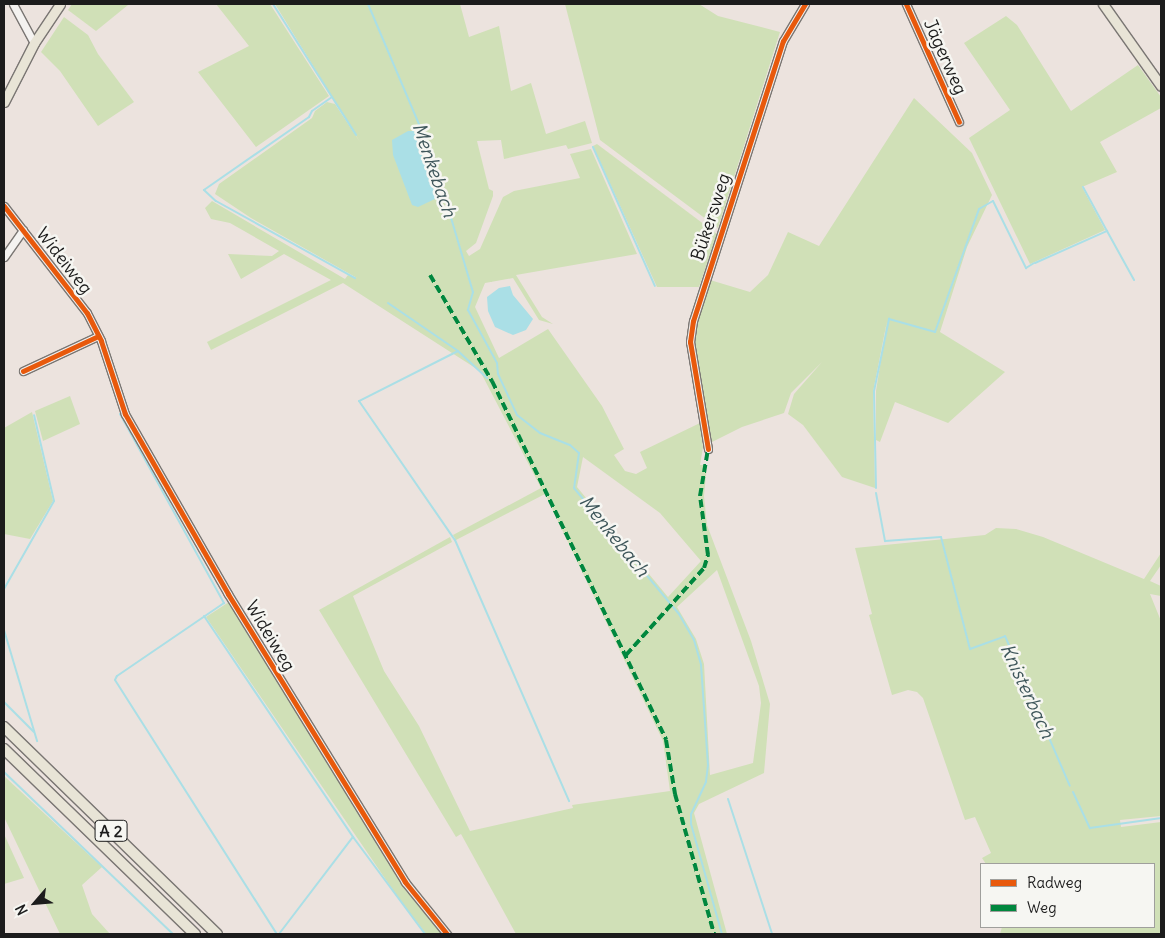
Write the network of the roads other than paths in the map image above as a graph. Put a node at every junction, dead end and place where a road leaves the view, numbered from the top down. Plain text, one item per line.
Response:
1 (13, 4) edge
2 (60, 4) edge
3 (805, 4) edge
4 (906, 4) edge
5 (1103, 4) edge
6 (34, 43) junction
7 (1161, 86) edge
8 (4, 102) edge
9 (959, 122) dead end
10 (4, 206) edge
11 (23, 230) junction
12 (4, 257) edge
13 (98, 336) junction
14 (23, 371) dead end
15 (708, 449) dead end
16 (4, 728) edge
17 (4, 749) edge
18 (195, 934) edge
19 (217, 934) edge
20 (447, 934) edge

1 - 6 street
2 - 6 main road
3 - 15 street, Bükersweg
4 - 9 street, Jägerweg
5 - 7 main road
6 - 8 main road
10 - 11 street, Wideiweg
11 - 12 street, Wideiweg
11 - 13 street, Wideiweg
13 - 14 street
13 - 20 street, Wideiweg
16 - 19 highway, A 2
17 - 18 highway, A 2

